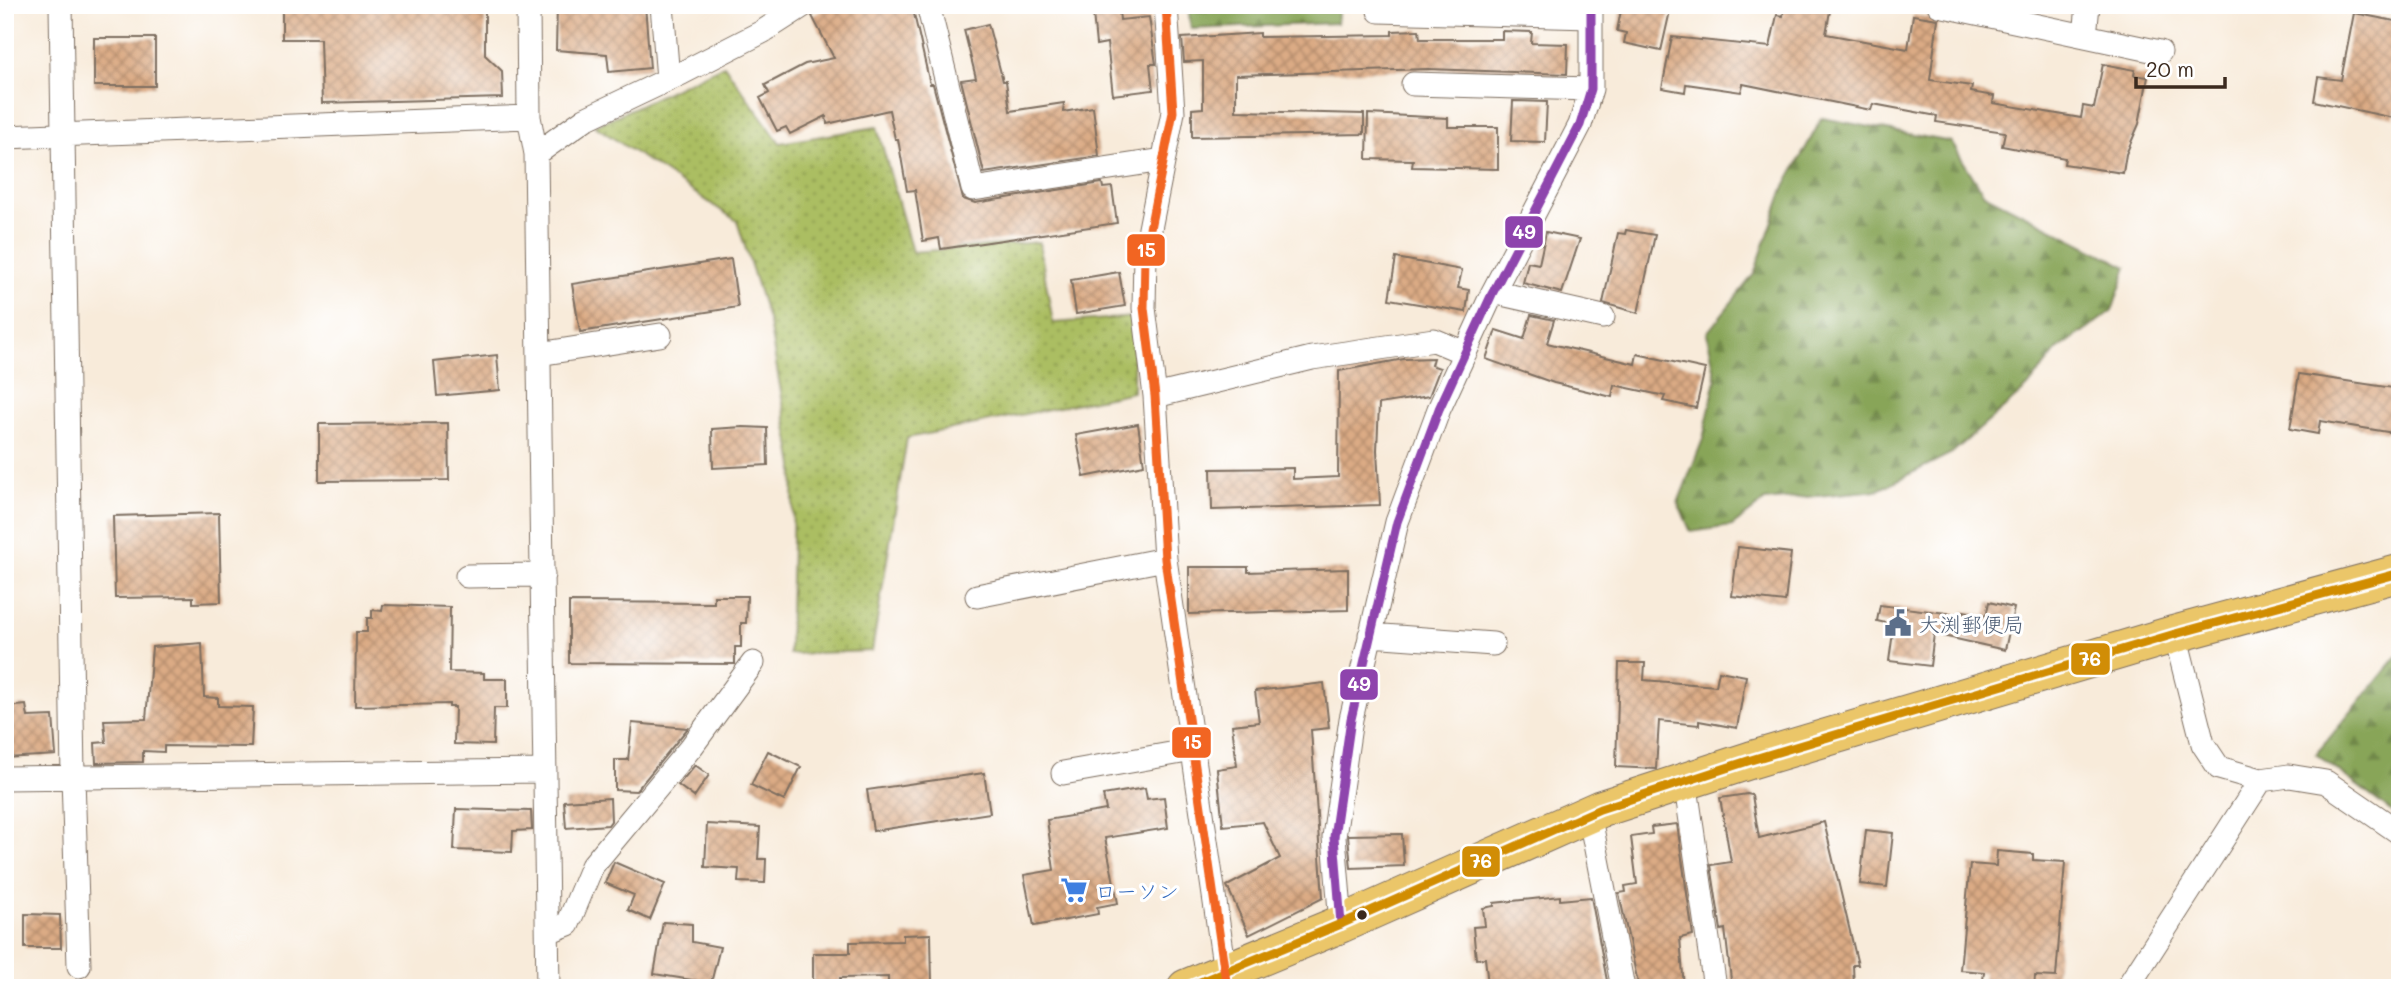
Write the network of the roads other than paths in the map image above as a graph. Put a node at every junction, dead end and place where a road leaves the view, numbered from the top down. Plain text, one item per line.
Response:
1 (61, 5) edge
2 (528, 5) edge
3 (662, 5) edge
4 (804, 5) edge
5 (928, 5) edge
6 (1166, 5) edge
7 (1939, 5) edge
8 (2088, 5) edge
9 (1497, 9) edge
10 (1379, 11) dead end
11 (1590, 11) edge
12 (2085, 36) junction
13 (2160, 51) dead end
14 (668, 79) junction
15 (1413, 84) dead end
16 (1591, 89) junction
17 (529, 117) junction
18 (64, 136) junction
19 (5, 137) edge
20 (536, 154) junction
21 (1163, 160) junction
22 (1493, 292) junction
23 (1603, 317) dead end
24 (660, 335) dead end
25 (1465, 353) junction
26 (539, 354) junction
27 (1155, 396) junction
28 (1165, 559) junction
29 (2400, 573) edge
30 (543, 575) junction
31 (467, 576) dead end
32 (977, 596) dead end
33 (2175, 634) junction
34 (1370, 635) junction
35 (1493, 644) dead end
36 (753, 663) dead end
37 (1193, 750) junction
38 (545, 771) junction
39 (1063, 773) dead end
40 (73, 777) junction
41 (5, 778) edge
42 (1685, 780) junction
43 (2261, 780) junction
44 (1589, 813) junction
45 (2400, 833) edge
46 (1341, 924) junction
47 (550, 931) junction
48 (79, 966) dead end
49 (1226, 981) edge
50 (548, 988) edge
51 (1185, 988) edge
52 (1623, 988) edge
53 (1715, 988) edge
54 (2127, 988) edge

1 - 18 street
2 - 17 street
3 - 14 street
4 - 14 street
5 - 21 street
6 - 21 street
7 - 12 street
8 - 12 street
9 - 10 street
9 - 11 street
11 - 16 street
12 - 13 street
14 - 20 street
15 - 16 street
16 - 22 street
17 - 18 street
17 - 20 street
18 - 19 street
18 - 40 street
20 - 26 street
21 - 27 street
22 - 23 street
22 - 25 street
24 - 26 street
25 - 27 street
25 - 34 street
26 - 30 street
27 - 28 street
28 - 32 street
28 - 37 street
29 - 33 main road
30 - 31 street
30 - 38 street
33 - 42 main road
33 - 43 street
34 - 35 street
34 - 46 street
36 - 47 street
37 - 39 street
37 - 49 street
38 - 40 street
38 - 47 street
40 - 41 street
40 - 48 street
42 - 44 main road
42 - 53 street
43 - 45 street
43 - 54 street
44 - 46 main road
44 - 52 street
46 - 49 main road
47 - 50 street
49 - 51 main road

